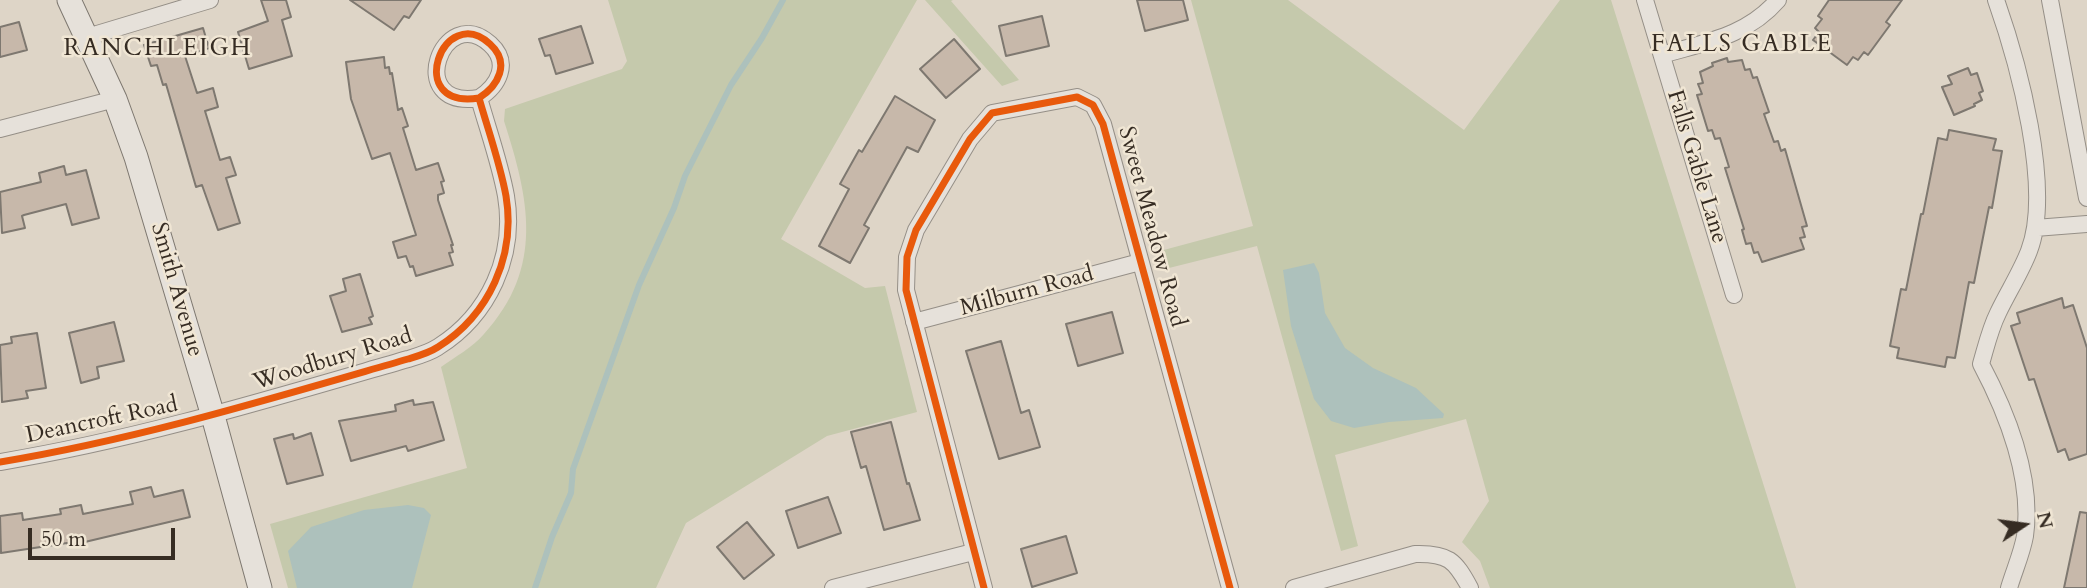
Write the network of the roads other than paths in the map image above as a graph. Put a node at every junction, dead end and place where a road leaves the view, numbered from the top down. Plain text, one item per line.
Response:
1 (69, 0) edge
2 (210, 0) edge
3 (1645, 0) edge
4 (1778, 0) edge
5 (1996, 0) edge
6 (2050, 0) edge
7 (87, 37) junction
8 (1662, 55) junction
9 (479, 98) junction
10 (115, 99) junction
11 (0, 128) edge
12 (2087, 198) edge
13 (2087, 224) edge
14 (2035, 228) junction
15 (1140, 262) junction
16 (1734, 295) dead end
17 (914, 323) junction
18 (213, 416) junction
19 (0, 462) edge
20 (973, 552) junction
21 (260, 588) edge
22 (833, 588) edge
23 (984, 588) edge
24 (1230, 588) edge
25 (1294, 588) edge
26 (1470, 588) edge
27 (2009, 588) edge

1 - 7 main road, Smith Avenue
2 - 7 street
3 - 8 street, Falls Gable Lane
4 - 8 street
5 - 14 street
6 - 12 street
7 - 10 main road, Smith Avenue
8 - 16 street, Falls Gable Lane
9 - 9 street
9 - 18 street, Woodbury Road
10 - 11 street
10 - 18 main road, Smith Avenue
13 - 14 street
14 - 27 street
15 - 17 street, Milburn Road
15 - 17 street, Sweet Meadow Road
15 - 24 street, Sweet Meadow Road
17 - 20 street, Sweet Meadow Road
18 - 19 street, Deancroft Road
18 - 21 main road, Smith Avenue
20 - 22 street
20 - 23 street, Sweet Meadow Road
25 - 26 street

